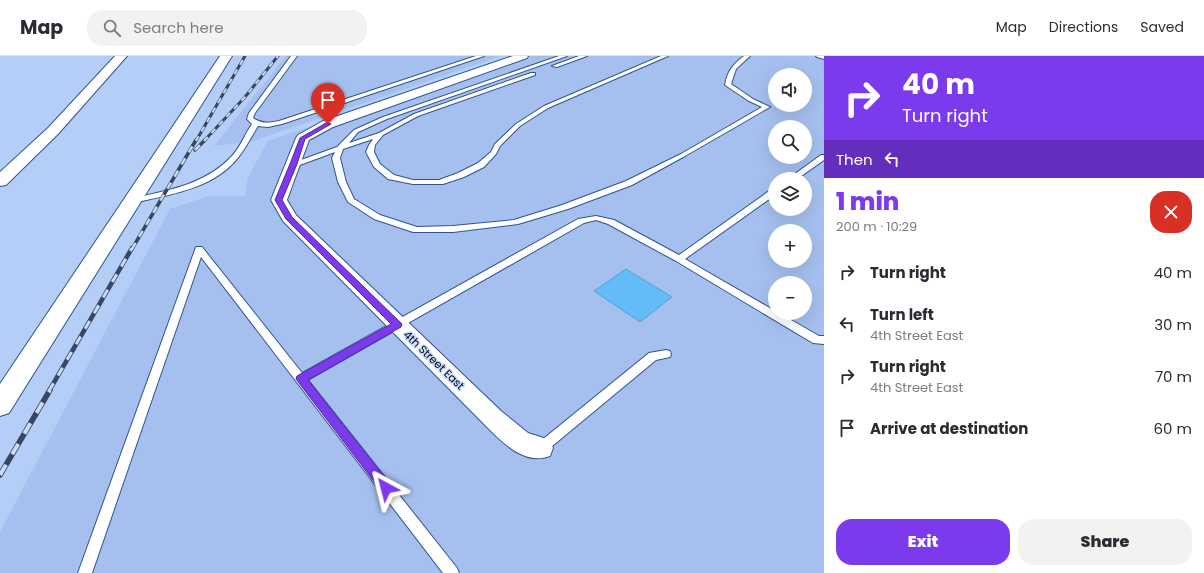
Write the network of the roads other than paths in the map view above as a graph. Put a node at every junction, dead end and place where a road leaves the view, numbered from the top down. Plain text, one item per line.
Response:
1 (121, 56) edge
2 (226, 56) edge
3 (294, 56) edge
4 (481, 56) edge
5 (523, 56) edge
6 (564, 56) edge
7 (584, 56) edge
8 (665, 56) edge
9 (747, 56) edge
10 (819, 56) edge
11 (824, 57) edge
12 (548, 69) dead end
13 (540, 71) dead end
14 (256, 124) junction
15 (381, 134) junction
16 (340, 148) junction
17 (824, 157) edge
18 (294, 164) junction
19 (802, 172) edge
20 (0, 181) edge
21 (768, 196) edge
22 (133, 201) junction
23 (679, 259) junction
24 (398, 324) junction
25 (824, 340) edge
26 (666, 354) dead end
27 (301, 379) junction
28 (0, 405) edge
29 (541, 448) joint
30 (85, 573) edge
31 (452, 573) edge

1 - 20 highway
2 - 22 highway
3 - 14 lane
4 - 14 lane
5 - 18 street, 4th Street East
6 - 16 lane
7 - 12 lane
8 - 15 lane
9 - 16 lane
10 - 11 lane
13 - 15 lane
14 - 22 lane
15 - 16 lane
16 - 18 lane
17 - 19 lane
18 - 24 street, 4th Street East
21 - 23 lane
22 - 28 highway
23 - 24 lane
23 - 25 lane
24 - 27 lane
24 - 29 street, 4th Street East
26 - 29 lane
27 - 30 lane
27 - 31 lane

